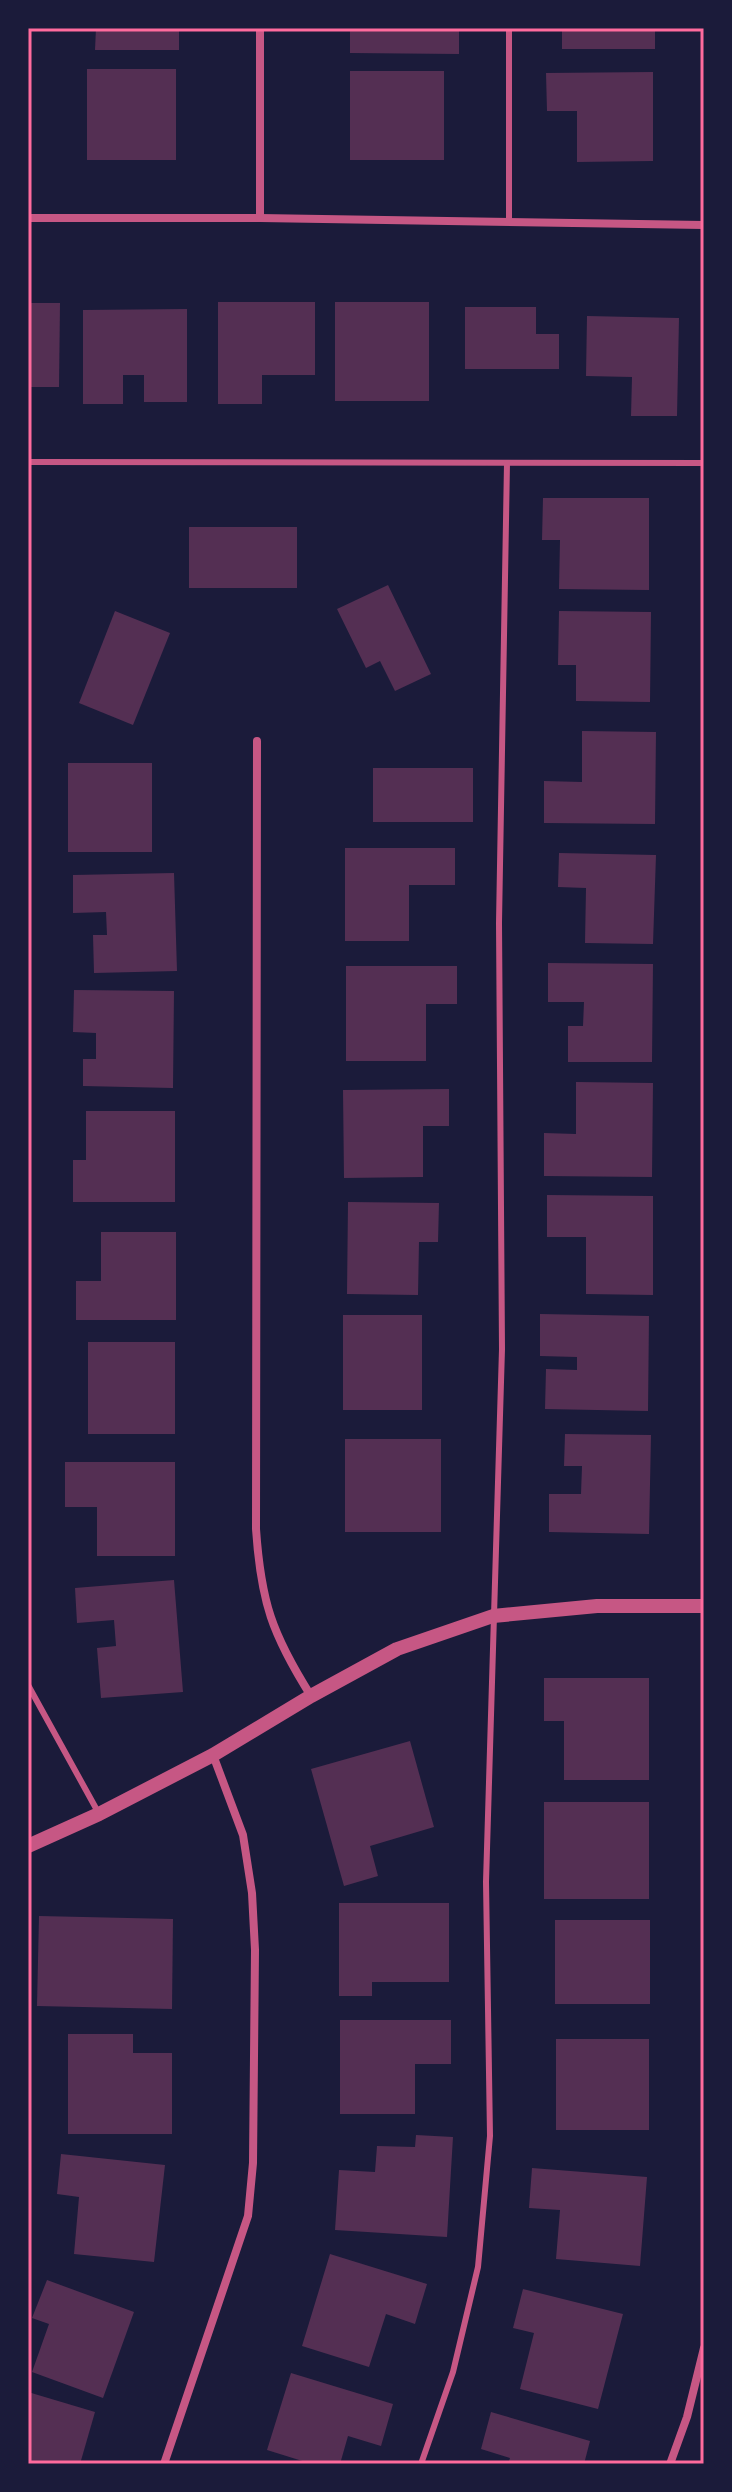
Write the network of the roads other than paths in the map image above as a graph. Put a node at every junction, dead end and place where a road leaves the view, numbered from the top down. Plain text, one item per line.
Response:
1 (260, 28) edge
2 (509, 28) edge
3 (28, 218) edge
4 (260, 218) junction
5 (509, 222) junction
6 (704, 225) edge
7 (28, 462) edge
8 (507, 463) junction
9 (704, 463) edge
10 (257, 741) dead end
11 (704, 1606) edge
12 (493, 1616) junction
13 (28, 1685) edge
14 (311, 1696) junction
15 (213, 1755) junction
16 (99, 1814) junction
17 (28, 1846) edge
18 (704, 2348) edge
19 (164, 2464) edge
20 (421, 2464) edge
21 (670, 2464) edge

1 - 4 street
2 - 5 lane
3 - 4 street
4 - 5 street
5 - 6 street
7 - 8 lane
8 - 9 lane
8 - 12 lane
10 - 14 street
11 - 12 street
12 - 14 street
12 - 20 lane
13 - 16 lane
14 - 15 street
15 - 16 street
15 - 19 street
16 - 17 street
18 - 21 street

